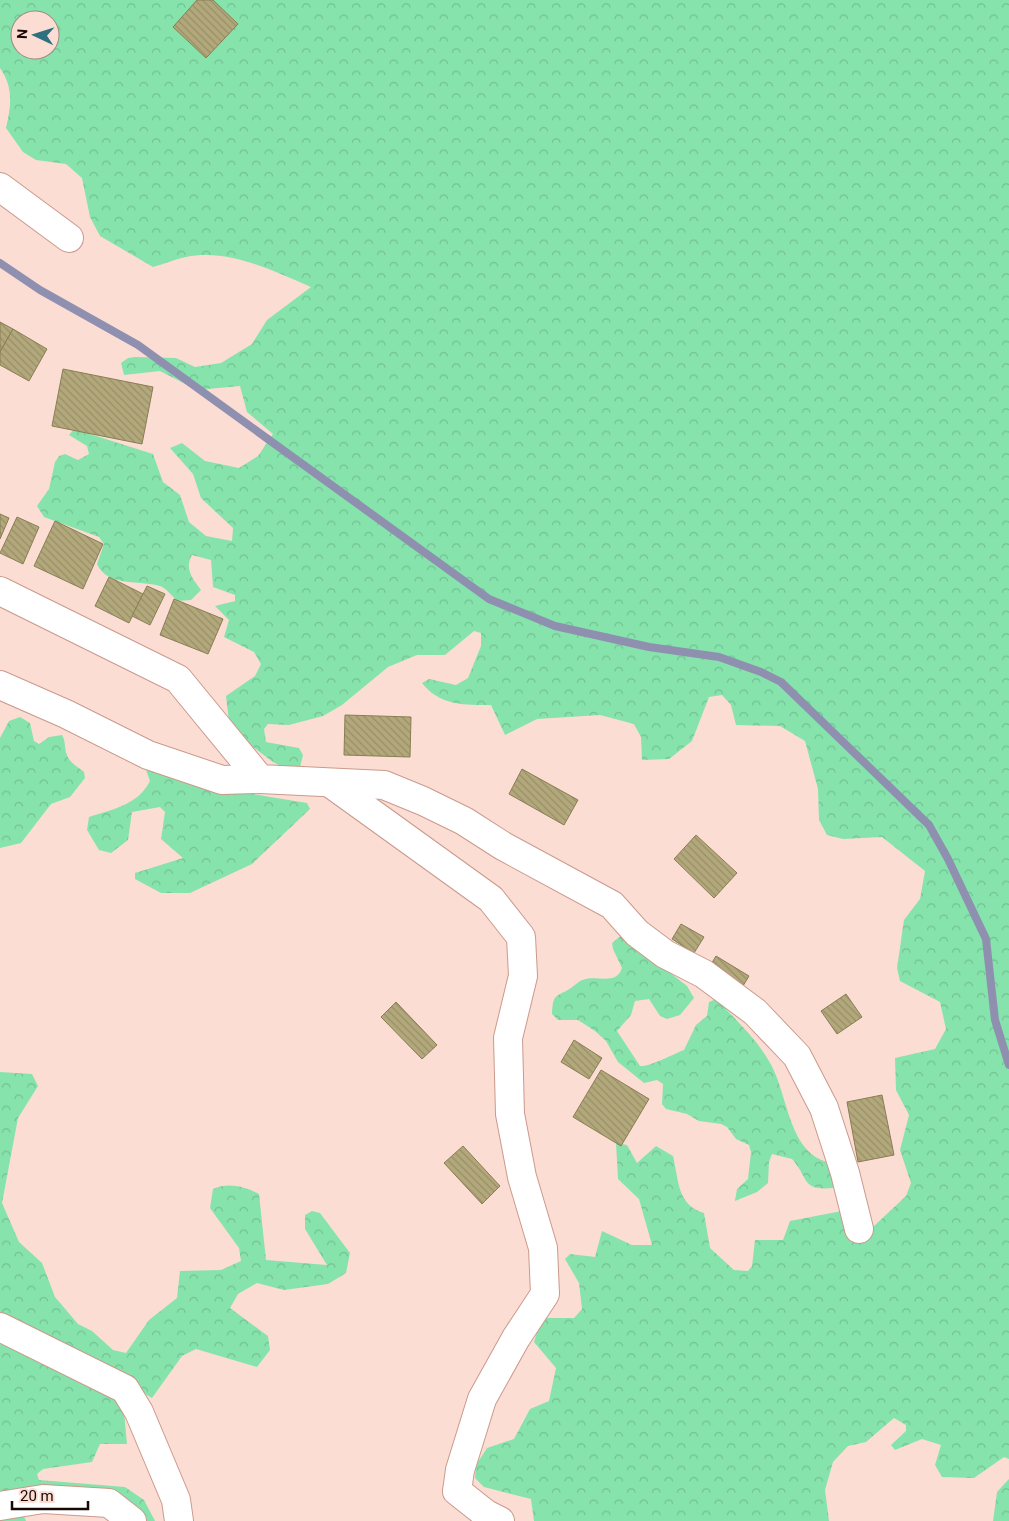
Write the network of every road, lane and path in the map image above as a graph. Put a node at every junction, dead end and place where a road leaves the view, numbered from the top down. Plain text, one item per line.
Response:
1 (0, 187) edge
2 (69, 238) dead end
3 (0, 591) edge
4 (0, 685) edge
5 (260, 779) junction
6 (330, 783) junction
7 (859, 1229) dead end
8 (0, 1327) edge
9 (0, 1506) edge
10 (132, 1521) edge
11 (179, 1521) edge
12 (500, 1521) edge

1 - 2 street
3 - 5 street
4 - 5 street
5 - 6 street
6 - 7 street
6 - 12 street
8 - 11 street
9 - 10 street

